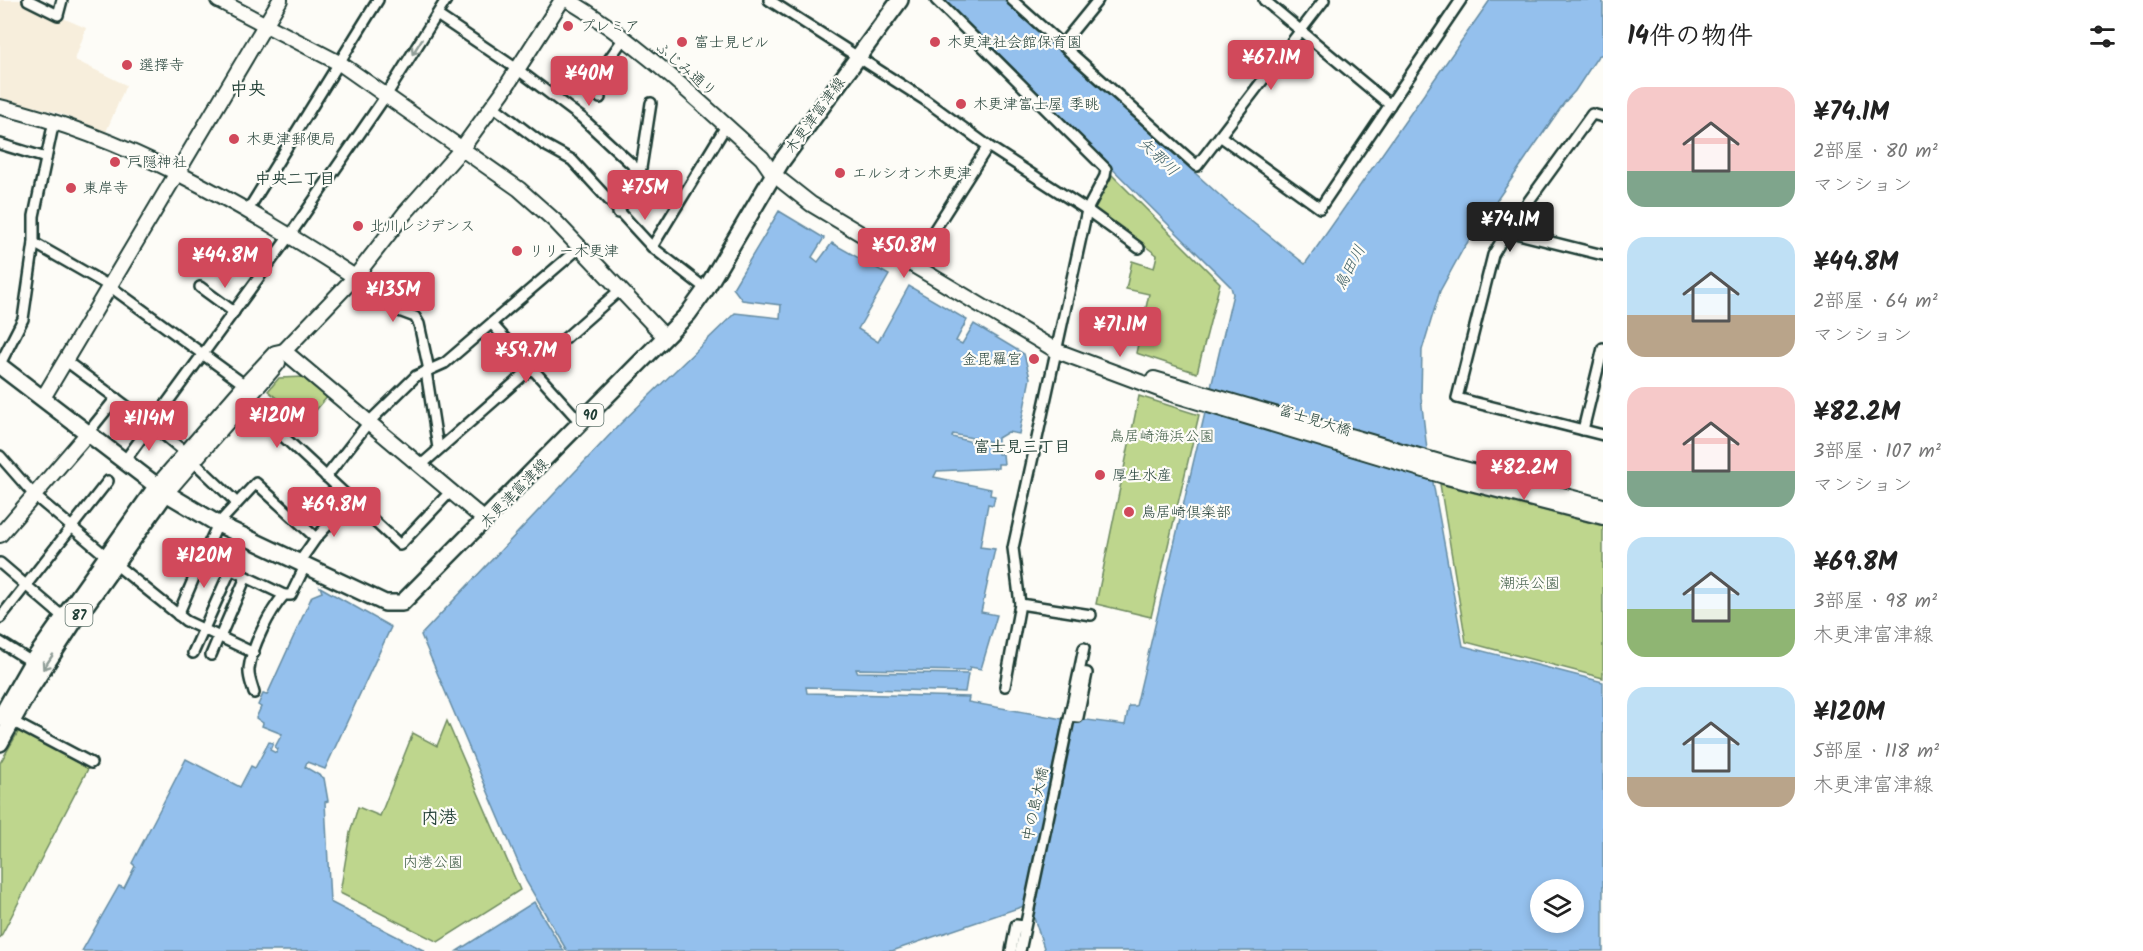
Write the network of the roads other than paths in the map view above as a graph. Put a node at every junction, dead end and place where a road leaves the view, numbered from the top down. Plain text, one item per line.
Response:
1 (28, 0) edge
2 (62, 0) edge
3 (218, 0) edge
4 (280, 0) edge
5 (378, 0) edge
6 (446, 0) edge
7 (562, 0) edge
8 (568, 0) edge
9 (769, 0) edge
10 (900, 0) edge
11 (936, 0) edge
12 (1012, 0) edge
13 (1098, 0) edge
14 (1263, 0) edge
15 (1324, 0) edge
16 (1461, 0) edge
17 (437, 15) junction
18 (265, 24) junction
19 (1300, 31) junction
20 (624, 38) junction
21 (1063, 43) junction
22 (857, 57) junction
23 (341, 64) junction
24 (517, 69) junction
25 (387, 94) junction
26 (600, 98) dead end
27 (651, 103) dead end
28 (1390, 105) junction
29 (493, 106) junction
30 (0, 107) edge
31 (1603, 117) edge
32 (54, 121) junction
33 (726, 126) junction
34 (1220, 136) junction
35 (0, 144) edge
36 (988, 146) junction
37 (462, 147) junction
38 (46, 158) junction
39 (639, 171) junction
40 (773, 174) junction
41 (177, 176) junction
42 (248, 210) junction
43 (1087, 210) junction
44 (618, 213) junction
45 (1507, 231) junction
46 (290, 235) junction
47 (34, 243) junction
48 (652, 247) junction
49 (579, 248) junction
50 (1139, 248) dead end
51 (1603, 255) edge
52 (912, 265) junction
53 (357, 275) junction
54 (111, 287) junction
55 (200, 287) dead end
56 (706, 289) junction
57 (620, 290) junction
58 (234, 312) junction
59 (492, 324) junction
60 (665, 337) junction
61 (1603, 348) edge
62 (284, 351) junction
63 (1057, 351) junction
64 (204, 355) junction
65 (66, 362) junction
66 (0, 365) edge
67 (530, 368) junction
68 (428, 370) junction
69 (245, 385) junction
70 (44, 398) junction
71 (116, 398) junction
72 (245, 401) junction
73 (369, 422) junction
74 (582, 424) junction
75 (152, 425) junction
76 (1583, 430) junction
77 (87, 434) junction
78 (1603, 435) edge
79 (438, 448) junction
80 (0, 456) edge
81 (189, 457) junction
82 (123, 463) junction
83 (420, 466) junction
84 (1450, 471) junction
85 (326, 477) junction
86 (108, 481) dead end
87 (161, 490) junction
88 (451, 491) junction
89 (35, 496) junction
90 (350, 501) junction
91 (237, 503) junction
92 (1603, 506) edge
93 (1603, 517) edge
94 (486, 521) junction
95 (218, 524) junction
96 (72, 526) junction
97 (0, 535) edge
98 (316, 538) junction
99 (205, 552) junction
100 (110, 560) junction
101 (0, 563) edge
102 (303, 563) junction
103 (231, 569) junction
104 (246, 577) junction
105 (25, 584) junction
106 (284, 595) junction
107 (1020, 604) junction
108 (178, 615) junction
109 (1092, 615) dead end
110 (0, 618) edge
111 (63, 618) junction
112 (204, 629) junction
113 (220, 637) junction
114 (0, 642) edge
115 (1084, 648) dead end
116 (193, 652) dead end
117 (254, 653) junction
118 (211, 655) dead end
119 (32, 662) junction
120 (1005, 686) dead end
121 (254, 693) dead end
122 (4, 718) edge
123 (0, 743) edge
124 (91, 763) dead end
125 (1011, 951) edge
126 (1019, 951) edge

1 - 2 street
3 - 18 street
4 - 18 street
5 - 23 street
6 - 17 street
7 - 24 street
8 - 20 street, ふじみ通り
9 - 22 street
10 - 22 main road, 木更津富津線 / 90
11 - 43 street
12 - 21 street
13 - 21 street
14 - 19 street
15 - 19 street
16 - 28 street
17 - 24 street
17 -> 25 street
18 - 23 street
18 - 41 street
19 - 28 street
19 - 34 street
20 - 26 street
20 - 33 street, ふじみ通り
21 - 34 street
22 - 36 street
22 - 40 main road, 木更津富津線 / 90
23 - 25 street
23 - 42 street
24 - 29 street
24 - 39 street
25 - 37 street
25 - 46 street
27 - 39 street
28 - 34 street
29 - 37 street
29 - 44 street
30 - 32 street
31 - 45 street
32 - 38 street
32 - 41 street
33 - 40 street, ふじみ通り
33 - 48 street
35 - 38 street
36 - 43 street
36 - 52 street
37 - 49 street
37 - 53 street
38 - 47 street
39 - 44 street
40 - 52 street, ふじみ通り
40 - 56 main road, 木更津富津線 / 90
41 - 42 street
41 - 54 street
42 - 46 street
43 - 50 street
43 - 63 street
44 - 48 street
45 - 51 street
45 - 76 street
46 - 53 street
46 - 58 street
47 - 54 street
47 - 66 street
48 - 56 street
49 - 57 street
49 - 59 street
52 - 63 street, 富士見大橋
53 - 62 street
53 - 68 street
54 - 64 street
54 - 65 street
55 - 58 street
56 - 60 main road, 木更津富津線 / 90
57 - 60 street
57 - 67 street
58 - 64 street
59 - 67 street
59 - 68 street
60 - 74 main road, 木更津富津線 / 90
61 - 76 street
62 - 69 street
62 - 72 street
62 - 73 street
63 - 84 street, 富士見大橋
63 - 107 street
64 - 69 street
64 - 75 street
65 - 70 street
65 - 71 street
66 - 70 main road, 木更津富津線 / 90
67 - 74 street
67 - 79 street
68 - 73 street
68 - 79 street
69 - 81 street
70 - 77 main road, 木更津富津線 / 90
71 - 75 street
71 - 77 street
72 - 81 street
72 - 85 street
73 - 83 street
73 - 85 street
74 - 94 main road, 木更津富津線 / 90
75 - 81 street
75 - 82 street
76 - 78 street
77 - 82 main road, 木更津富津線 / 90
77 - 89 street
79 - 83 street
80 - 89 street
81 - 87 street
81 - 91 street
82 - 87 main road, 木更津富津線 / 90
83 - 88 street
84 - 92 street
84 - 93 street
85 - 90 street
86 - 96 street
87 - 95 main road, 木更津富津線 / 90
87 - 100 main road, 87
88 - 90 street
88 - 94 street
89 - 96 street
89 - 97 street
90 - 98 street
91 - 95 street
91 - 98 street
94 - 102 main road, 木更津富津線 / 90
95 - 99 street
95 - 102 main road, 木更津富津線 / 90
96 - 100 street
96 - 105 street
98 - 102 street
99 - 103 street
99 - 108 street
100 - 108 street
100 - 111 main road, 87
100 -> 122 main road, 87
101 - 105 street
102 - 106 street
103 - 104 street
103 - 112 street
104 - 106 street
104 - 113 street
105 - 110 street
105 - 111 street
106 - 117 street
107 - 109 street
107 - 120 street
108 - 112 street
111 - 119 main road, 87
112 - 113 street
112 - 116 street
113 - 117 street
113 - 118 street
114 - 119 street
115 - 126 street, 中の島大橋
117 - 121 street
119 - 122 main road, 87
122 - 123 main road, 87
122 - 124 street
125 - 126 street, 中の島大橋

